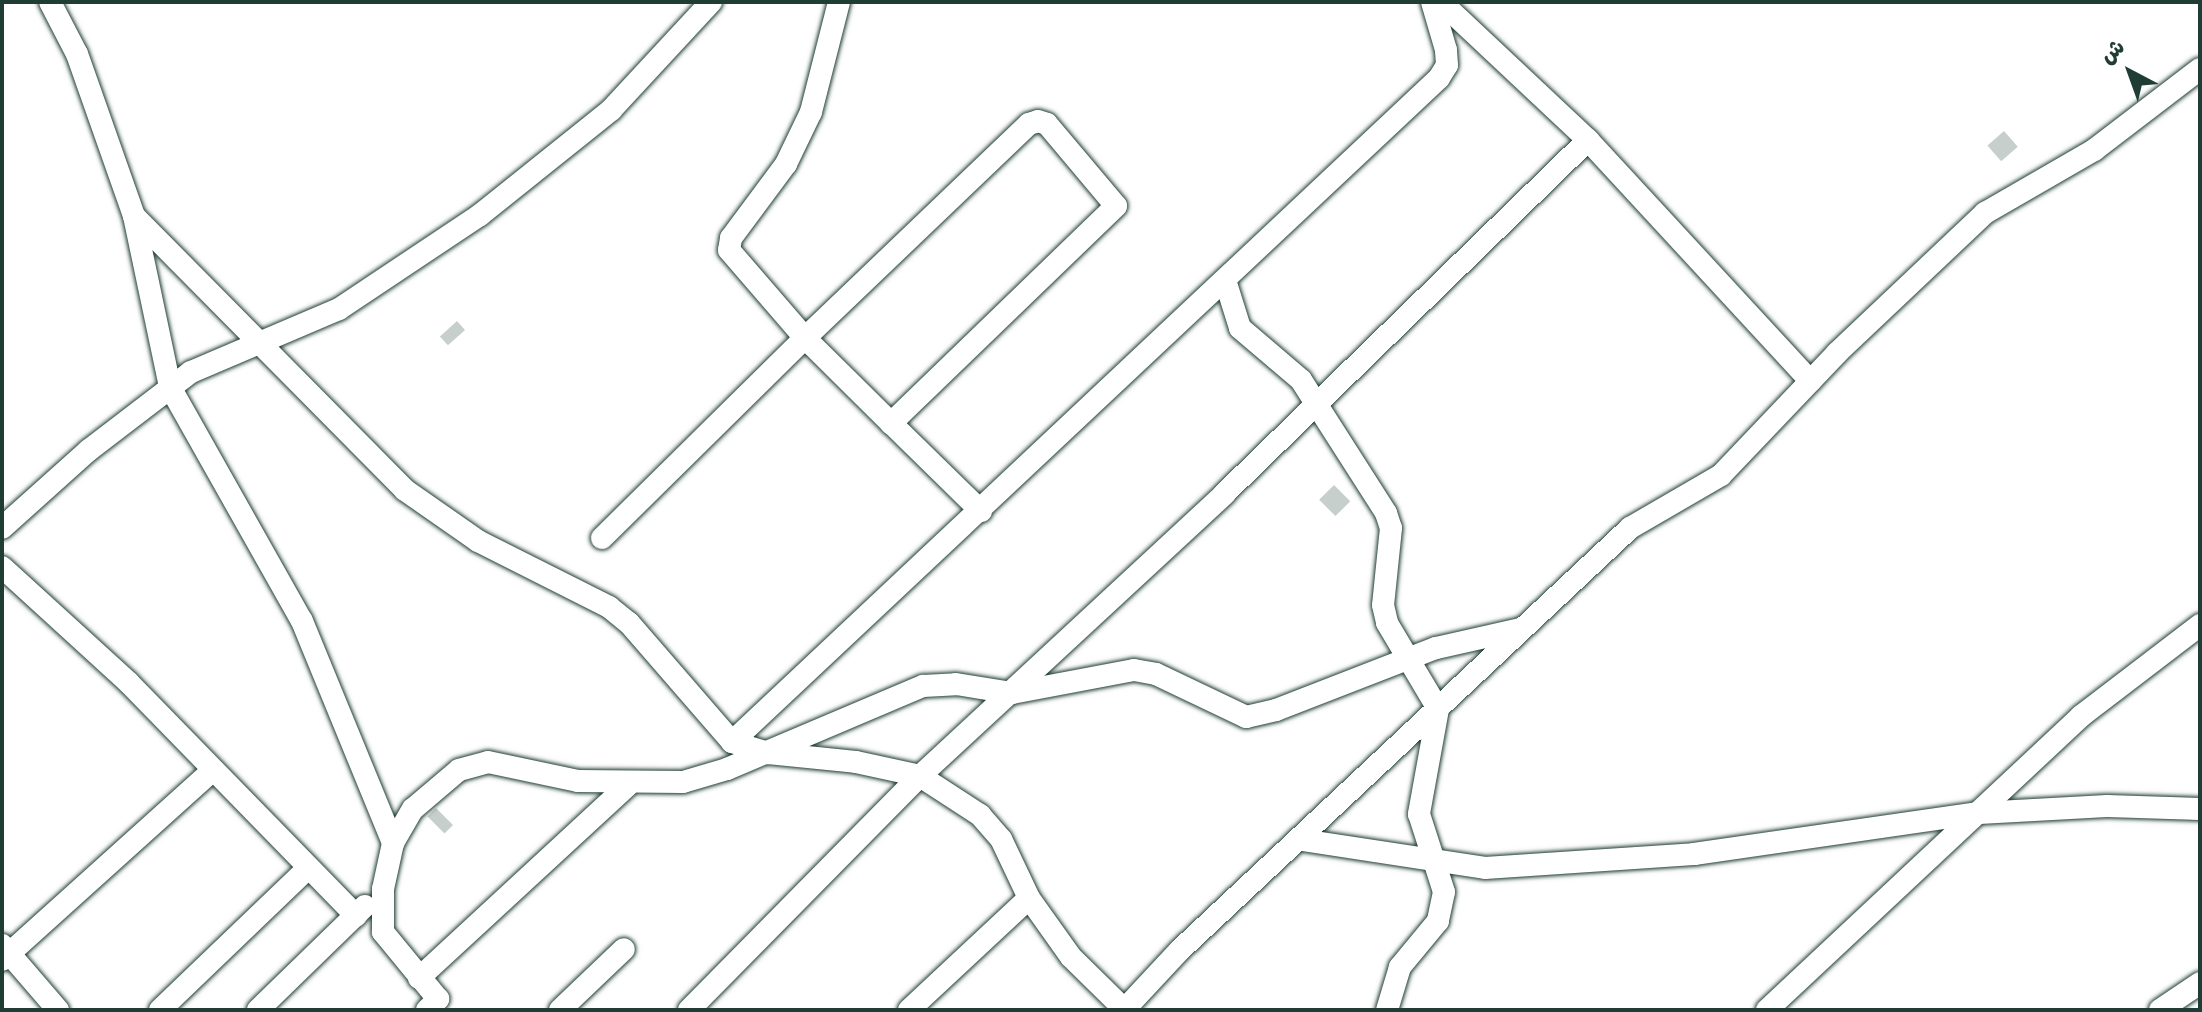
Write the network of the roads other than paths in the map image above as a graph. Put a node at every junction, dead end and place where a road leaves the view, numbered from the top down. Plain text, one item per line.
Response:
1 (50, 2) edge
2 (711, 2) edge
3 (839, 2) edge
4 (1432, 2) edge
5 (1441, 2) edge
6 (2200, 69) edge
7 (1588, 140) junction
8 (134, 216) junction
9 (1225, 280) junction
10 (805, 338) junction
11 (259, 343) junction
12 (1810, 381) junction
13 (170, 387) junction
14 (1316, 404) junction
15 (891, 423) junction
16 (981, 511) junction
17 (2, 528) edge
18 (602, 538) dead end
19 (2, 567) edge
20 (2200, 625) edge
21 (1520, 629) junction
22 (1407, 659) junction
23 (1012, 693) junction
24 (1438, 709) junction
25 (732, 742) junction
26 (768, 753) junction
27 (212, 771) junction
28 (920, 776) junction
29 (628, 785) junction
30 (2200, 809) edge
31 (1979, 813) junction
32 (1302, 840) junction
33 (393, 843) junction
34 (1436, 864) junction
35 (308, 868) junction
36 (383, 889) junction
37 (1029, 898) junction
38 (356, 916) junction
39 (624, 949) dead end
40 (4, 953) edge
41 (419, 978) junction
42 (2200, 983) edge
43 (438, 1006) edge
44 (58, 1010) edge
45 (160, 1010) edge
46 (258, 1010) edge
47 (560, 1010) edge
48 (689, 1010) edge
49 (909, 1010) edge
50 (1125, 1010) edge
51 (1387, 1010) edge
52 (1767, 1010) edge
53 (2160, 1010) edge

1 - 8 street
2 - 11 street
3 - 10 street
4 - 9 street
5 - 7 street
6 - 12 street
7 - 12 street
7 - 14 street
8 - 11 street
8 - 13 street
9 - 14 street
9 - 16 street
10 - 15 street
10 - 15 street
10 - 18 street
11 - 13 street
11 - 25 street
12 - 21 street
13 - 17 street
13 - 33 street
14 - 22 street
14 - 23 street
15 - 16 street
16 - 25 street
19 - 27 street
20 - 31 street
21 - 22 street
21 - 24 street
22 - 23 street
22 - 24 street
23 - 26 street
23 - 28 street
24 - 32 street
24 - 34 street
25 - 26 street
26 - 28 street
26 - 29 street
27 - 35 street
27 - 40 street
28 - 37 street
28 - 48 street
29 - 33 street
29 - 41 street
30 - 31 street
31 - 34 street
31 - 52 street
32 - 34 street
32 - 50 street
33 - 36 street
34 - 51 street
35 - 38 street
35 - 45 street
36 - 38 street
36 - 41 street
37 - 49 street
37 - 50 street
38 - 46 street
39 - 47 street
40 - 44 street
41 - 43 street
42 - 53 street

